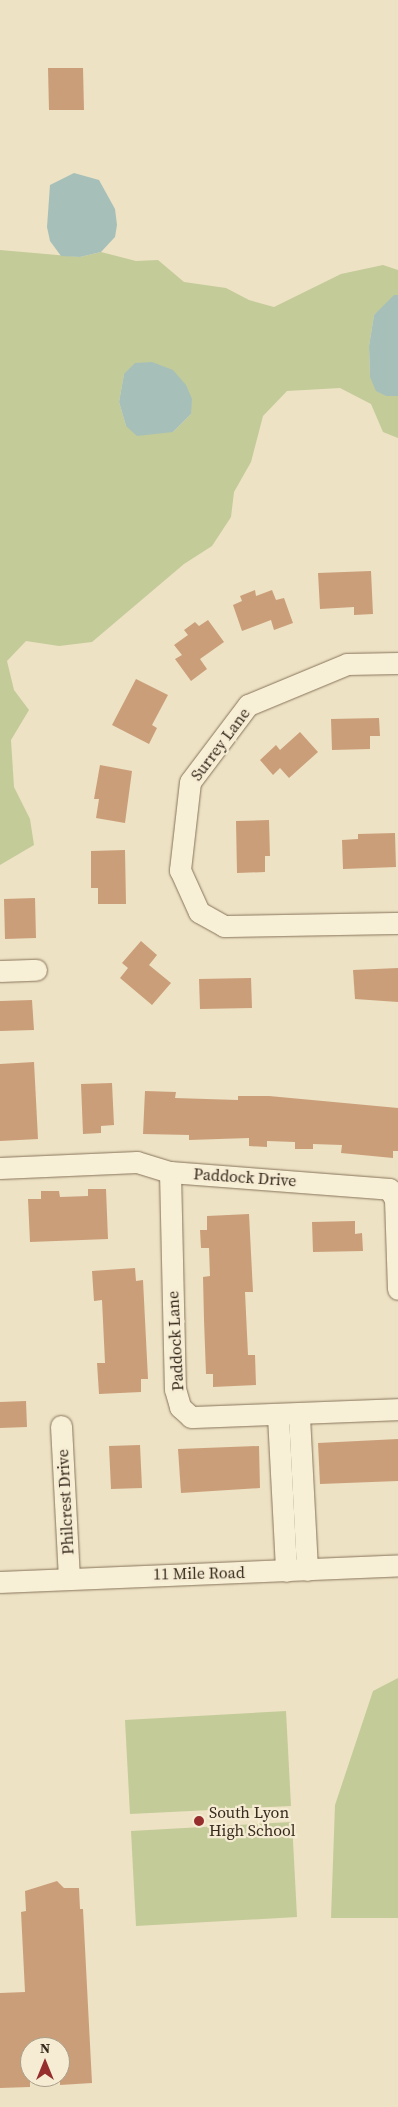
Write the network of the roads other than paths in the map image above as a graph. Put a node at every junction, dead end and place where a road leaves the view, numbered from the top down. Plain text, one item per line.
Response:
1 (398, 663) edge
2 (398, 923) edge
3 (36, 970) dead end
4 (0, 971) edge
5 (0, 1168) edge
6 (170, 1172) junction
7 (398, 1290) edge
8 (398, 1409) edge
9 (289, 1416) junction
10 (61, 1426) dead end
11 (398, 1565) edge
12 (307, 1570) junction
13 (286, 1571) junction
14 (69, 1578) junction
15 (0, 1582) edge

1 - 2 street, Surrey Lane
3 - 4 street
5 - 6 street, Paddock Drive
6 - 7 street, Paddock Drive
6 - 9 street, Paddock Lane
8 - 9 street, Paddock Lane
9 - 12 street
9 - 13 street
10 - 14 street, Philcrest Drive
11 - 12 street, 11 Mile Road
12 - 13 street, 11 Mile Road
13 - 14 street, 11 Mile Road
14 - 15 street, 11 Mile Road

